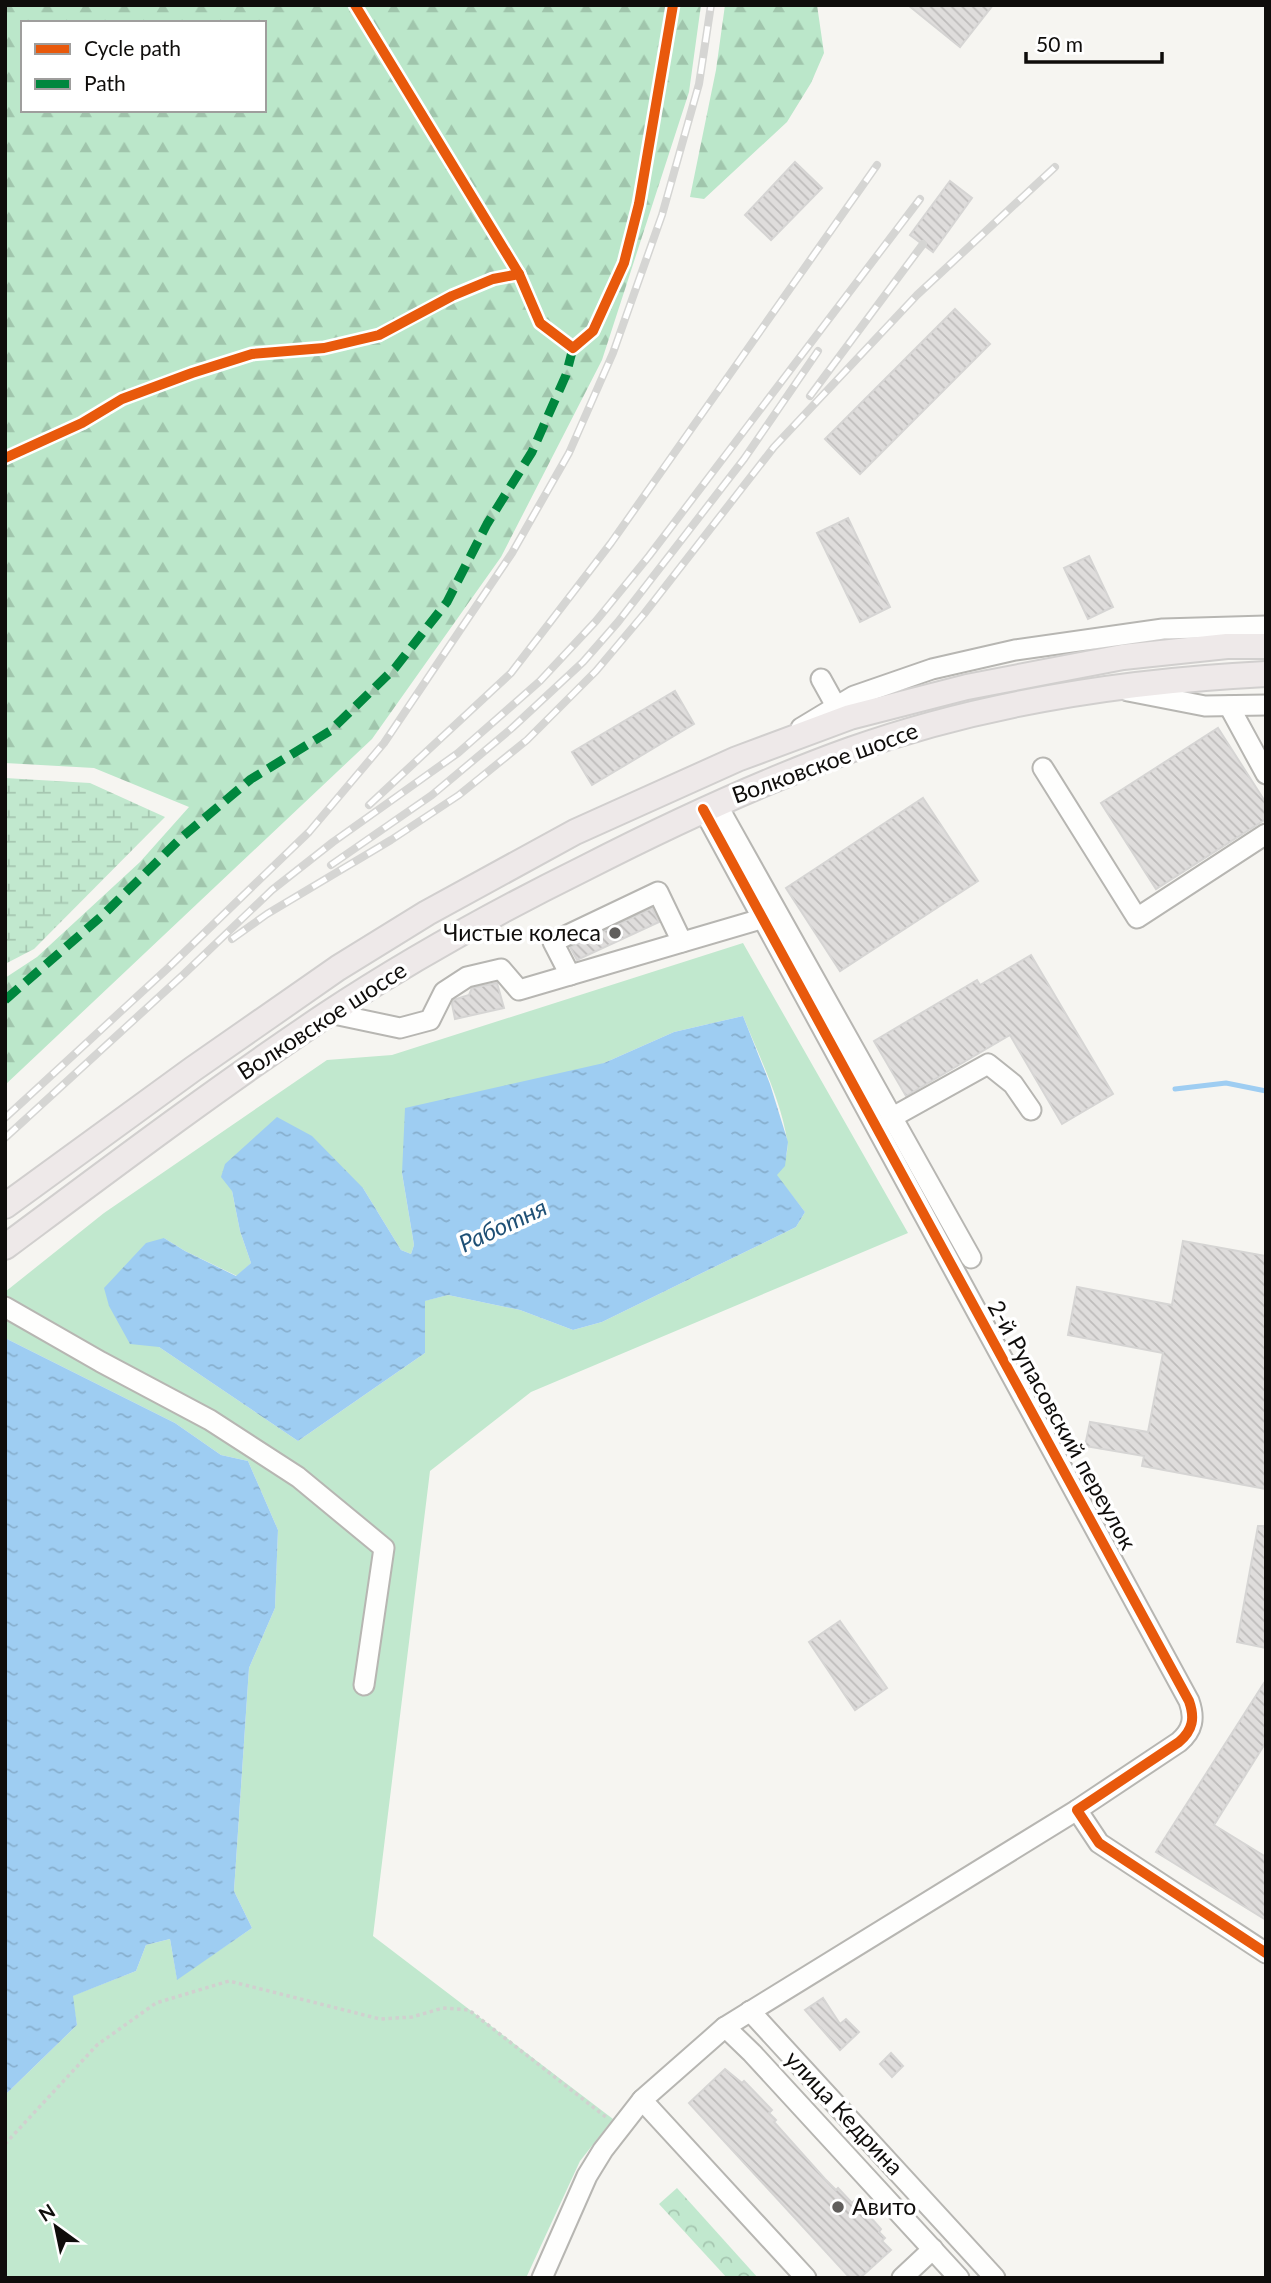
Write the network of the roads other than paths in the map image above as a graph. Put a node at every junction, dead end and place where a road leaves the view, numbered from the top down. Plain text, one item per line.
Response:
1 (1266, 626) edge
2 (1266, 646) edge
3 (1266, 674) edge
4 (821, 679) dead end
5 (1110, 688) junction
6 (1266, 705) edge
7 (1229, 706) junction
8 (839, 712) junction
9 (1043, 768) dead end
10 (1266, 774) edge
11 (709, 806) junction
12 (1266, 834) edge
13 (761, 919) junction
14 (682, 942) junction
15 (570, 975) junction
16 (329, 1013) junction
17 (1031, 1110) dead end
18 (891, 1118) junction
19 (5, 1206) edge
20 (5, 1247) edge
21 (971, 1258) dead end
22 (5, 1307) edge
23 (364, 1685) dead end
24 (1077, 1810) junction
25 (1266, 1953) edge
26 (750, 2011) junction
27 (725, 2027) junction
28 (642, 2100) junction
29 (933, 2249) junction
30 (542, 2278) edge
31 (806, 2278) edge
32 (902, 2278) edge
33 (959, 2278) edge
34 (995, 2278) edge

1 - 8 street
2 - 8 main road, Волковское шоссе
3 - 5 main road, Волковское шоссе
4 - 8 street
5 - 7 street
5 - 11 main road, Волковское шоссе
6 - 7 street
7 - 10 street
8 - 19 main road, Волковское шоссе
9 - 12 street
11 - 13 street, 2-й Рупасовский переулок
11 - 16 main road, Волковское шоссе
11 - 18 street
13 - 14 street
13 - 24 street, 2-й Рупасовский переулок
14 - 15 street
14 - 15 street
15 - 16 street
16 - 20 main road, Волковское шоссе
17 - 18 street
18 - 21 street
22 - 23 street
24 - 25 street
24 - 26 street, 2-й Рупасовский переулок
26 - 27 street, 2-й Рупасовский переулок
26 - 34 street, улица Кедрина
27 - 28 street, 2-й Рупасовский переулок
27 - 29 street
28 - 30 street, 2-й Рупасовский переулок
28 - 31 street
29 - 32 street
29 - 33 street

